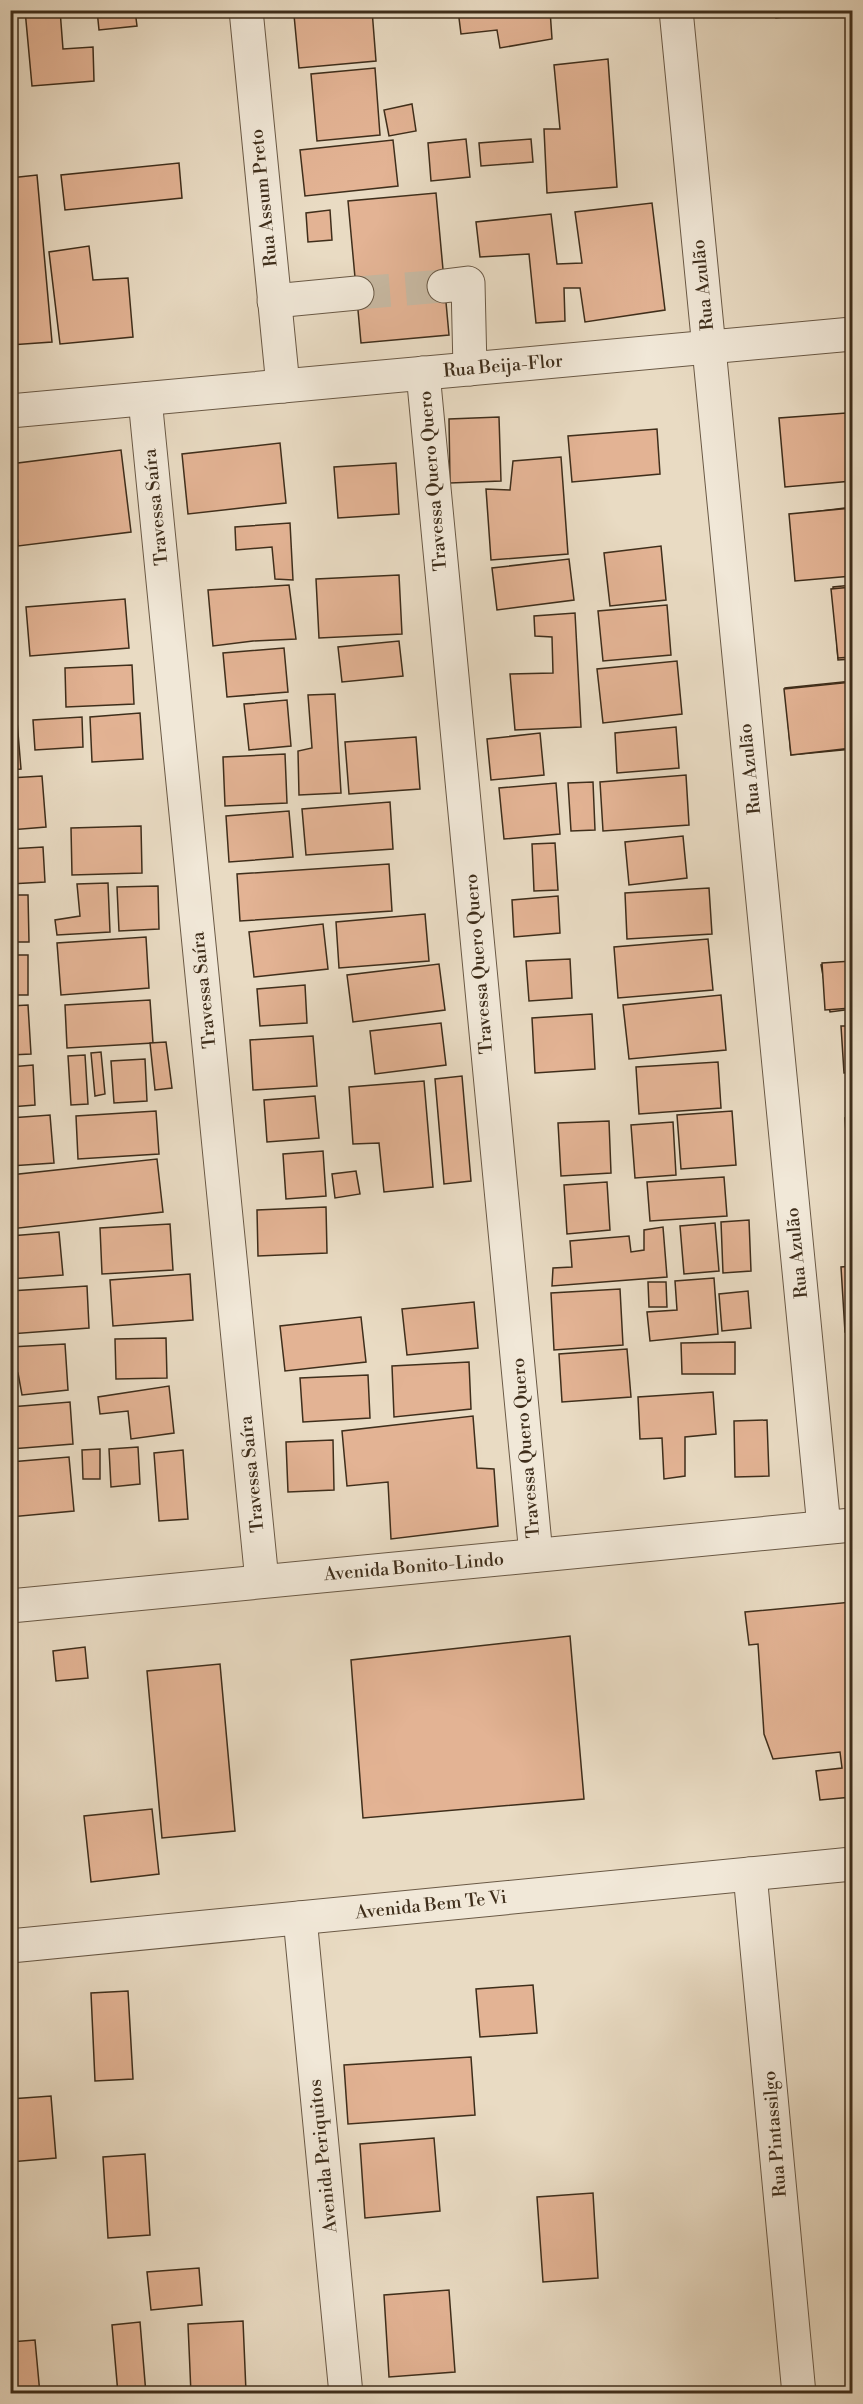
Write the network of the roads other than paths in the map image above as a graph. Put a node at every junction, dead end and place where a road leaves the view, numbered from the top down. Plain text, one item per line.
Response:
1 (246, 10) edge
2 (676, 10) edge
3 (444, 286) tunnel mouth
4 (357, 293) tunnel mouth
5 (274, 301) junction
6 (852, 334) edge
7 (709, 347) junction
8 (470, 369) junction
9 (423, 373) junction
10 (283, 386) junction
11 (145, 399) junction
12 (10, 411) edge
13 (838, 1526) edge
14 (536, 1555) junction
15 (262, 1581) junction
16 (10, 1606) edge
17 (852, 1864) edge
18 (750, 1874) junction
19 (300, 1917) junction
20 (10, 1946) edge
21 (346, 2394) edge
22 (799, 2394) edge

1 - 5 street, Rua Assum Preto
2 - 7 street, Rua Azulão
3 - 8 street
4 - 5 street
5 - 10 street, Rua Assum Preto
6 - 7 street, Rua Beija-Flor
7 - 8 street, Rua Beija-Flor
7 - 13 street, Rua Azulão
8 - 9 street, Rua Beija-Flor
9 - 10 street, Rua Beija-Flor
9 - 14 street, Travessa Quero Quero
10 - 11 street, Rua Beija-Flor
11 - 12 street, Rua Beija-Flor
11 - 15 street, Travessa Saíra
13 - 14 street, Avenida Bonito-Lindo
14 - 15 street, Avenida Bonito-Lindo
15 - 16 street, Avenida Bonito-Lindo
17 - 18 street, Avenida Bem Te Vi
18 - 19 street, Avenida Bem Te Vi
18 - 22 street, Rua Pintassilgo
19 - 20 street, Avenida Bem Te Vi
19 - 21 street, Avenida Periquitos

